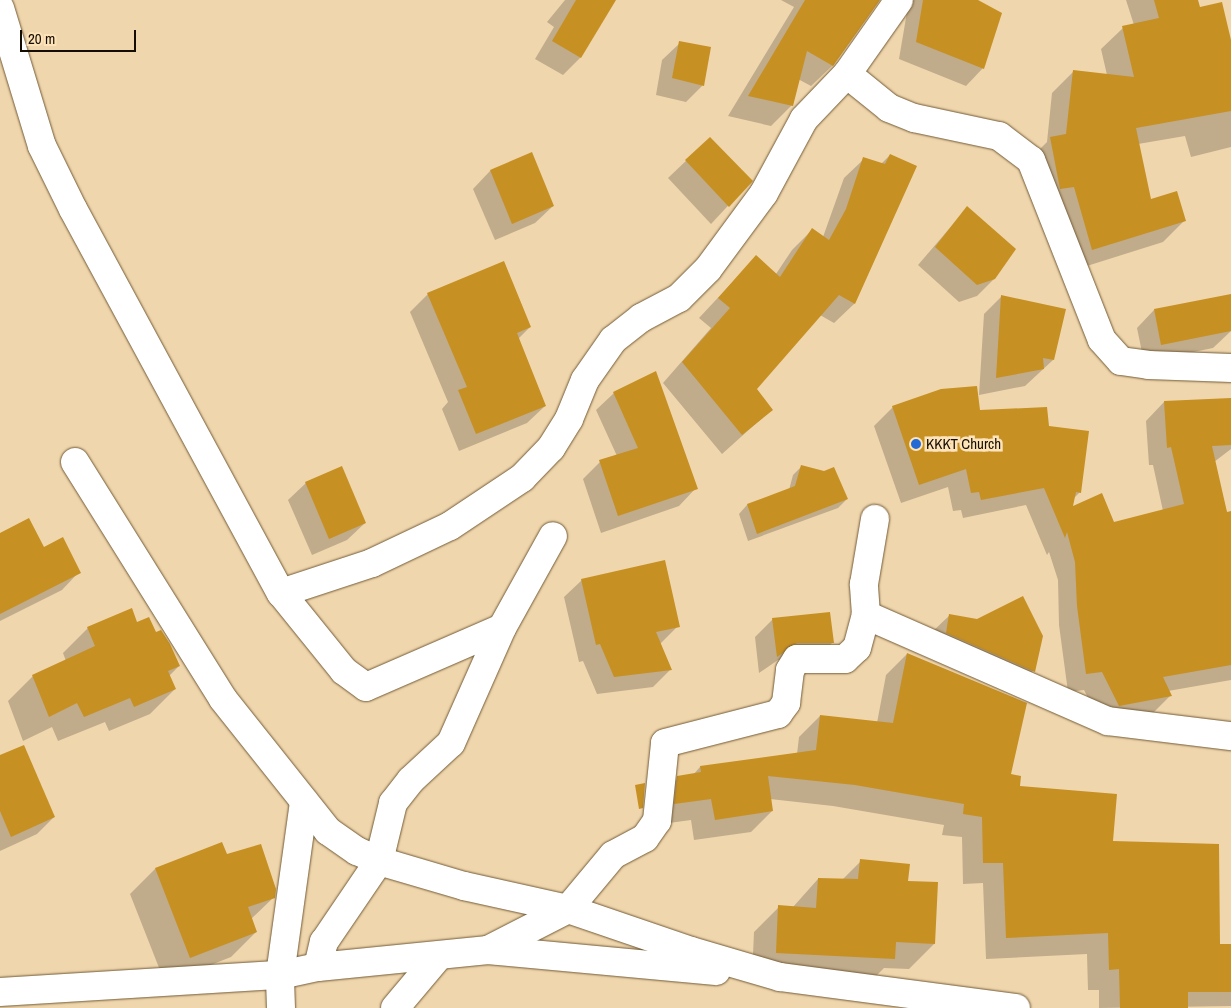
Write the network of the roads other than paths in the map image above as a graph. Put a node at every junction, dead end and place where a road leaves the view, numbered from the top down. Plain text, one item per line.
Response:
1 (899, 0) edge
2 (0, 8) edge
3 (847, 74) junction
4 (1231, 368) edge
5 (75, 462) dead end
6 (875, 519) dead end
7 (553, 536) dead end
8 (281, 593) junction
9 (866, 616) junction
10 (502, 628) junction
11 (1231, 736) edge
12 (304, 802) junction
13 (379, 861) junction
14 (568, 909) junction
15 (488, 950) junction
16 (438, 957) junction
17 (318, 967) junction
18 (280, 975) junction
19 (780, 977) junction
20 (0, 992) edge
21 (281, 1008) edge
22 (395, 1008) edge
23 (1016, 1008) edge

1 - 3 street
2 - 8 street
3 - 4 street
3 - 8 street
5 - 12 street
6 - 9 street
7 - 10 street
8 - 10 street
9 - 11 street
9 - 14 street
10 - 13 street
12 - 13 street
12 - 18 street
13 - 14 street
13 - 17 street
14 - 15 street
14 - 19 street
15 - 16 street
15 - 19 street
16 - 17 street
16 - 22 street
17 - 18 street
18 - 20 street
18 - 21 street
19 - 23 street

